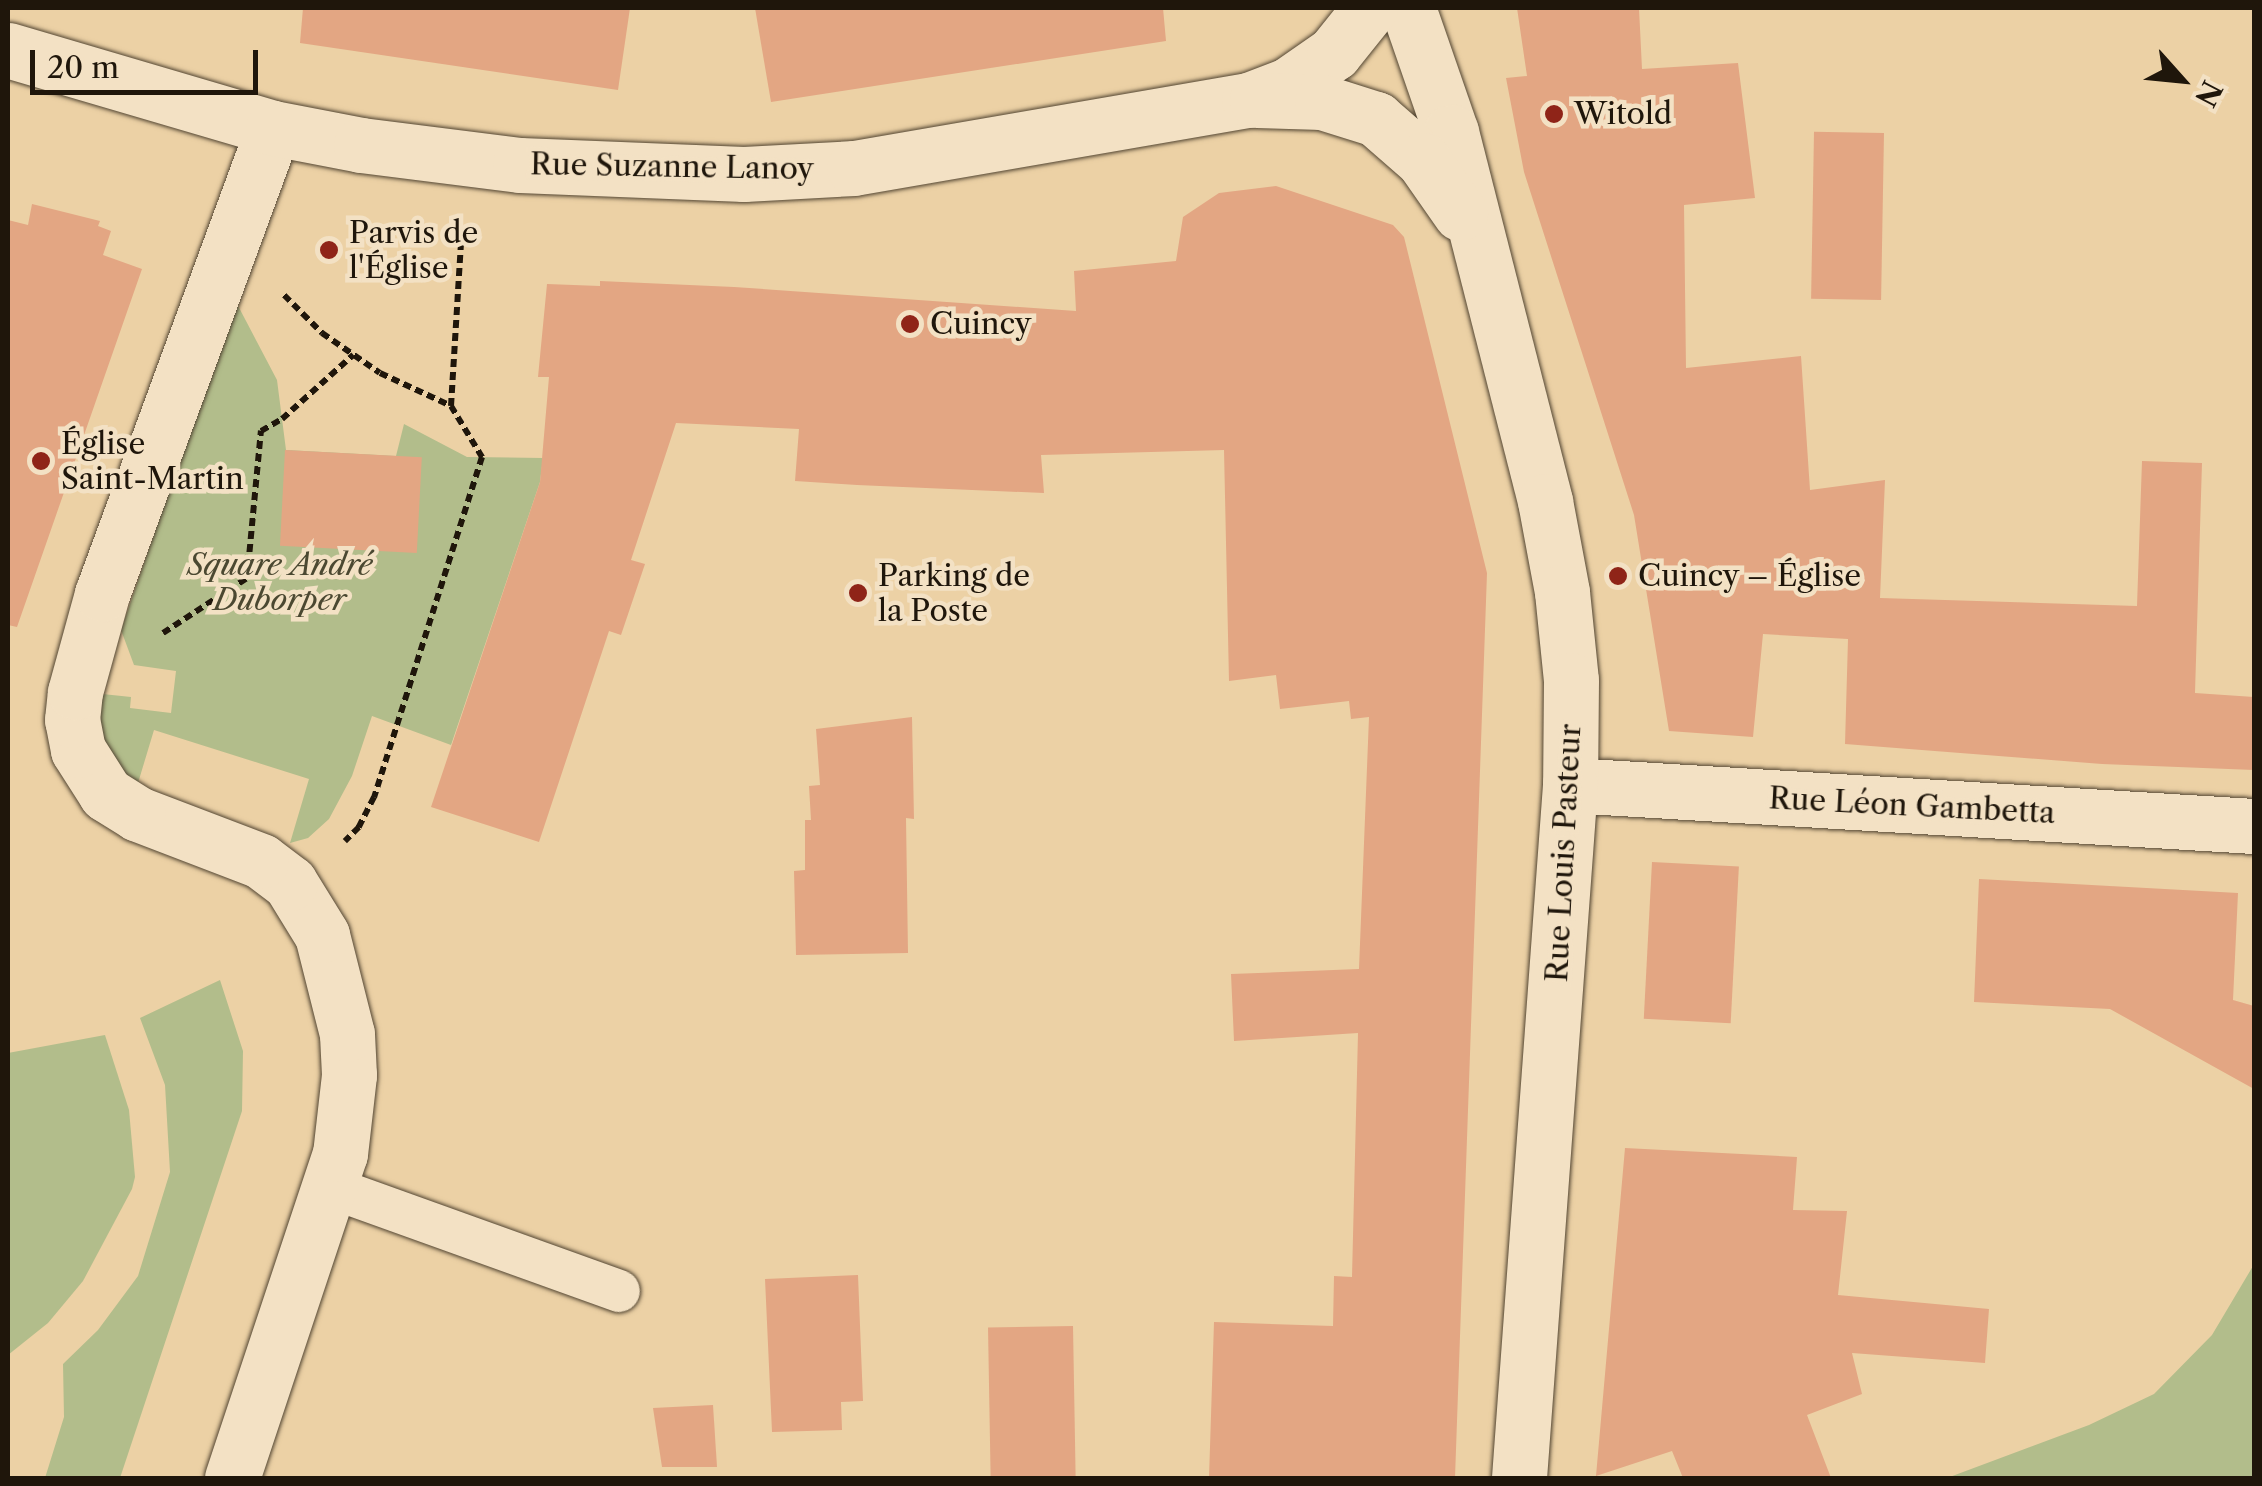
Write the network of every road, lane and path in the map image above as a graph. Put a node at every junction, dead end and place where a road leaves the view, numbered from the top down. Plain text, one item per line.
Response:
1 (1370, 8) edge
2 (1408, 8) edge
3 (8, 50) edge
4 (1249, 100) junction
5 (273, 128) junction
6 (466, 160) junction
7 (1476, 238) junction
8 (222, 270) junction
9 (354, 355) junction
10 (451, 406) junction
11 (84, 657) junction
12 (1570, 785) junction
13 (374, 798) dead end
14 (2254, 826) edge
15 (330, 1187) junction
16 (619, 1291) dead end
17 (232, 1478) edge
18 (1520, 1478) edge

1 - 4 street, Rue Suzanne Lanoy
2 - 7 street, Rue Louis Pasteur
3 - 5 street, Rue Suzanne Lanoy
4 - 6 street, Rue Suzanne Lanoy
4 - 7 street, Rue Louis Pasteur
5 - 6 street, Rue Suzanne Lanoy
5 - 8 street
6 - 10 path
7 - 12 street, Rue Louis Pasteur
8 - 9 path
8 - 11 street
9 - 10 path
9 - 11 path
10 - 13 path
11 - 15 street
12 - 14 street, Rue Léon Gambetta
12 - 18 street, Rue Louis Pasteur
15 - 16 lane
15 - 17 street

